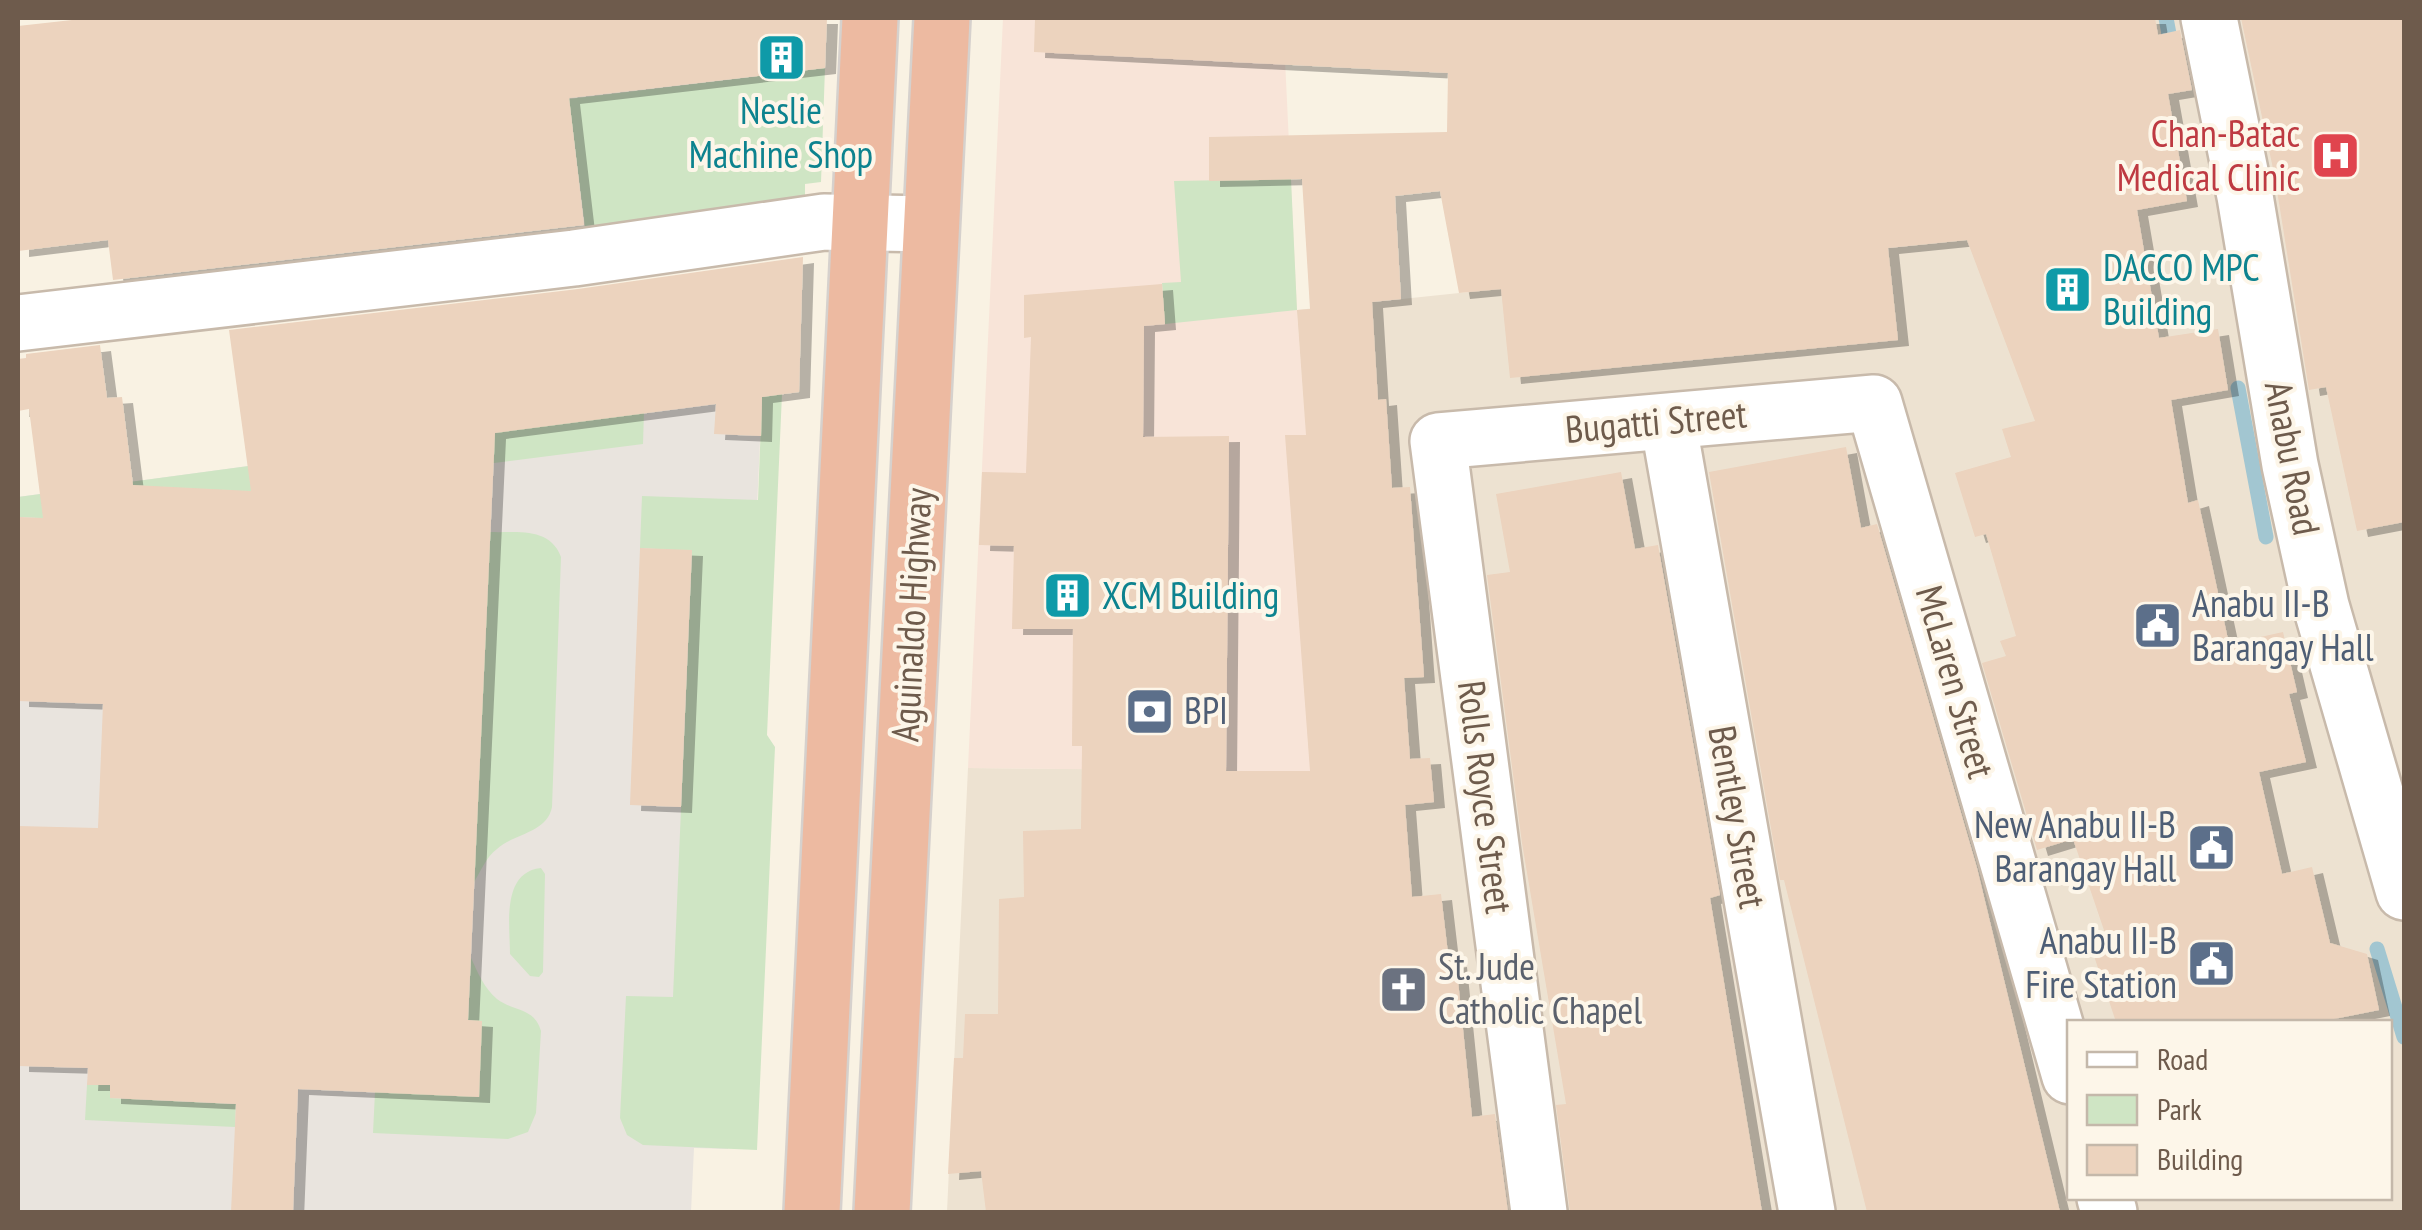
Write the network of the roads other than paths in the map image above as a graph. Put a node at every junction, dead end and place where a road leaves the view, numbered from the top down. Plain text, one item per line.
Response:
1 (870, 18) edge
2 (942, 18) edge
3 (2209, 18) edge
4 (860, 223) junction
5 (932, 224) junction
6 (18, 323) edge
7 (1874, 403) joint
8 (1668, 421) junction
9 (1438, 441) joint
10 (2404, 892) edge
11 (2067, 1066) edge
12 (812, 1212) edge
13 (882, 1212) edge
14 (1539, 1212) edge
15 (1807, 1212) edge

1 - 4 highway, Aguinaldo Highway
2 - 5 highway, Aguinaldo Highway
3 - 10 street, Anabu Road
4 - 5 street
4 - 6 street
4 - 12 highway, Aguinaldo Highway
5 - 13 highway, Aguinaldo Highway
7 - 8 street, Bugatti Street
7 - 11 street, McLaren Street
8 - 9 street, Bugatti Street
8 - 15 street, Bentley Street
9 - 14 street, Rolls Royce Street

